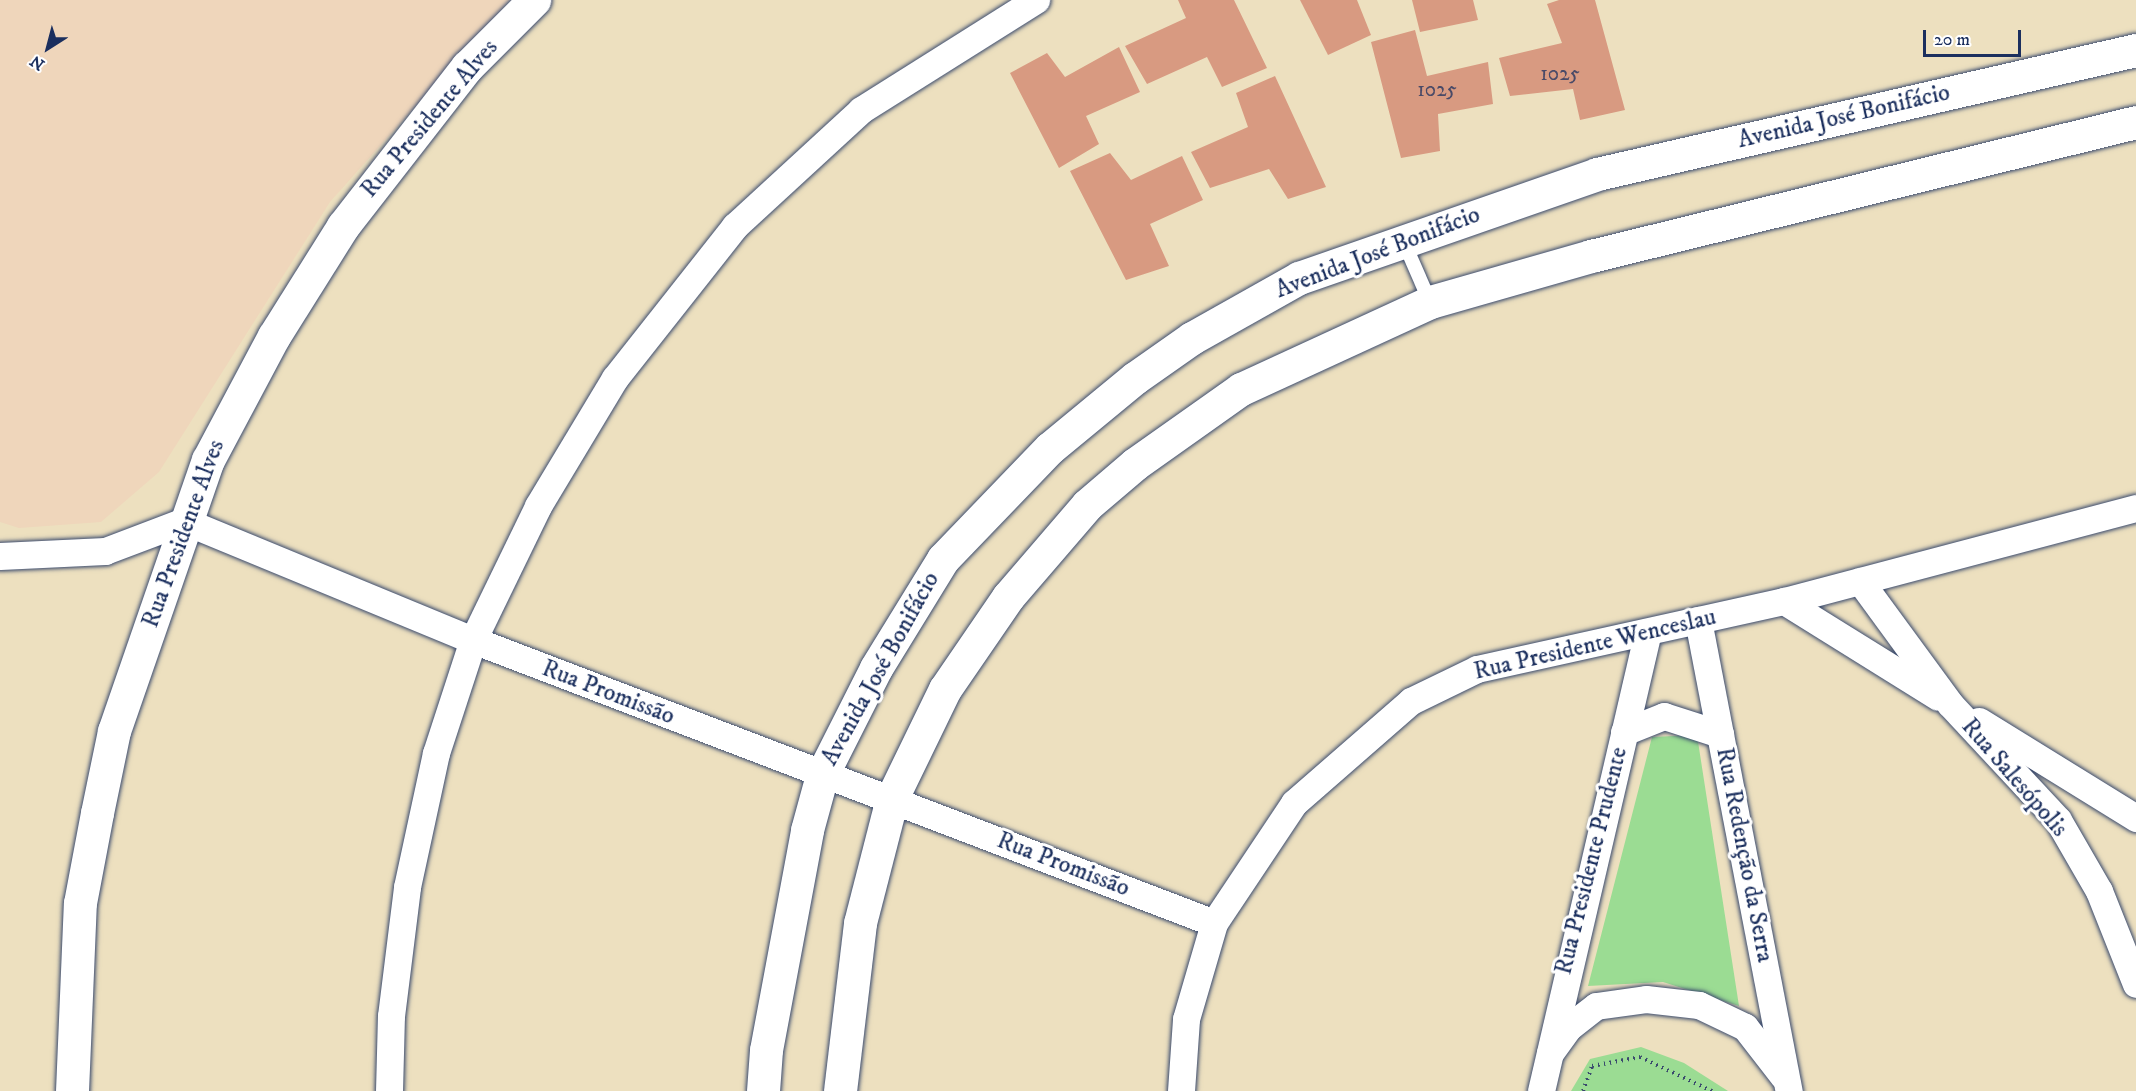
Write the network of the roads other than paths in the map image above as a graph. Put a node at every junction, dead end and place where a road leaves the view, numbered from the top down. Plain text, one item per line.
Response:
1 (534, 0) edge
2 (1036, 0) edge
3 (2136, 50) edge
4 (2136, 122) edge
5 (1402, 238) junction
6 (1430, 302) junction
7 (2136, 508) edge
8 (184, 521) junction
9 (0, 556) edge
10 (1860, 581) junction
11 (1784, 601) junction
12 (1698, 620) junction
13 (1648, 632) junction
14 (473, 640) junction
15 (1950, 704) junction
16 (1624, 732) junction
17 (1720, 734) junction
18 (822, 776) junction
19 (892, 798) junction
20 (2136, 818) edge
21 (1214, 923) junction
22 (2136, 984) edge
23 (1544, 1061) junction
24 (1788, 1086) edge
25 (72, 1091) edge
26 (389, 1091) edge
27 (763, 1091) edge
28 (840, 1091) edge
29 (1181, 1091) edge
30 (1541, 1091) edge

1 - 8 main road, Rua Presidente Alves
2 - 14 street
3 - 5 main road, Avenida José Bonifácio
4 - 6 main road
5 - 6 lane
5 - 18 main road, Avenida José Bonifácio
6 - 19 main road
7 - 10 street, Rua Presidente Wenceslau
8 - 9 street
8 - 14 street, Rua Promissão
8 - 25 main road, Rua Presidente Alves
10 - 11 street, Rua Presidente Wenceslau
10 - 15 street
11 - 12 street, Rua Presidente Wenceslau
11 - 15 street
12 - 13 street, Rua Presidente Wenceslau
12 - 17 street, Rua Redenção da Serra
13 - 16 street, Rua Presidente Prudente
13 - 21 street, Rua Presidente Wenceslau
14 - 18 street, Rua Promissão
14 - 26 street
15 - 20 street
15 - 22 street, Rua Salesópolis
16 - 17 street
16 - 23 street, Rua Presidente Prudente
17 - 24 street, Rua Redenção da Serra
18 - 19 street, Rua Promissão
18 - 27 main road, Avenida José Bonifácio
19 - 21 street, Rua Promissão
19 - 28 main road
21 - 29 street, Rua Presidente Wenceslau
23 - 24 street
23 - 30 street, Rua Presidente Prudente

